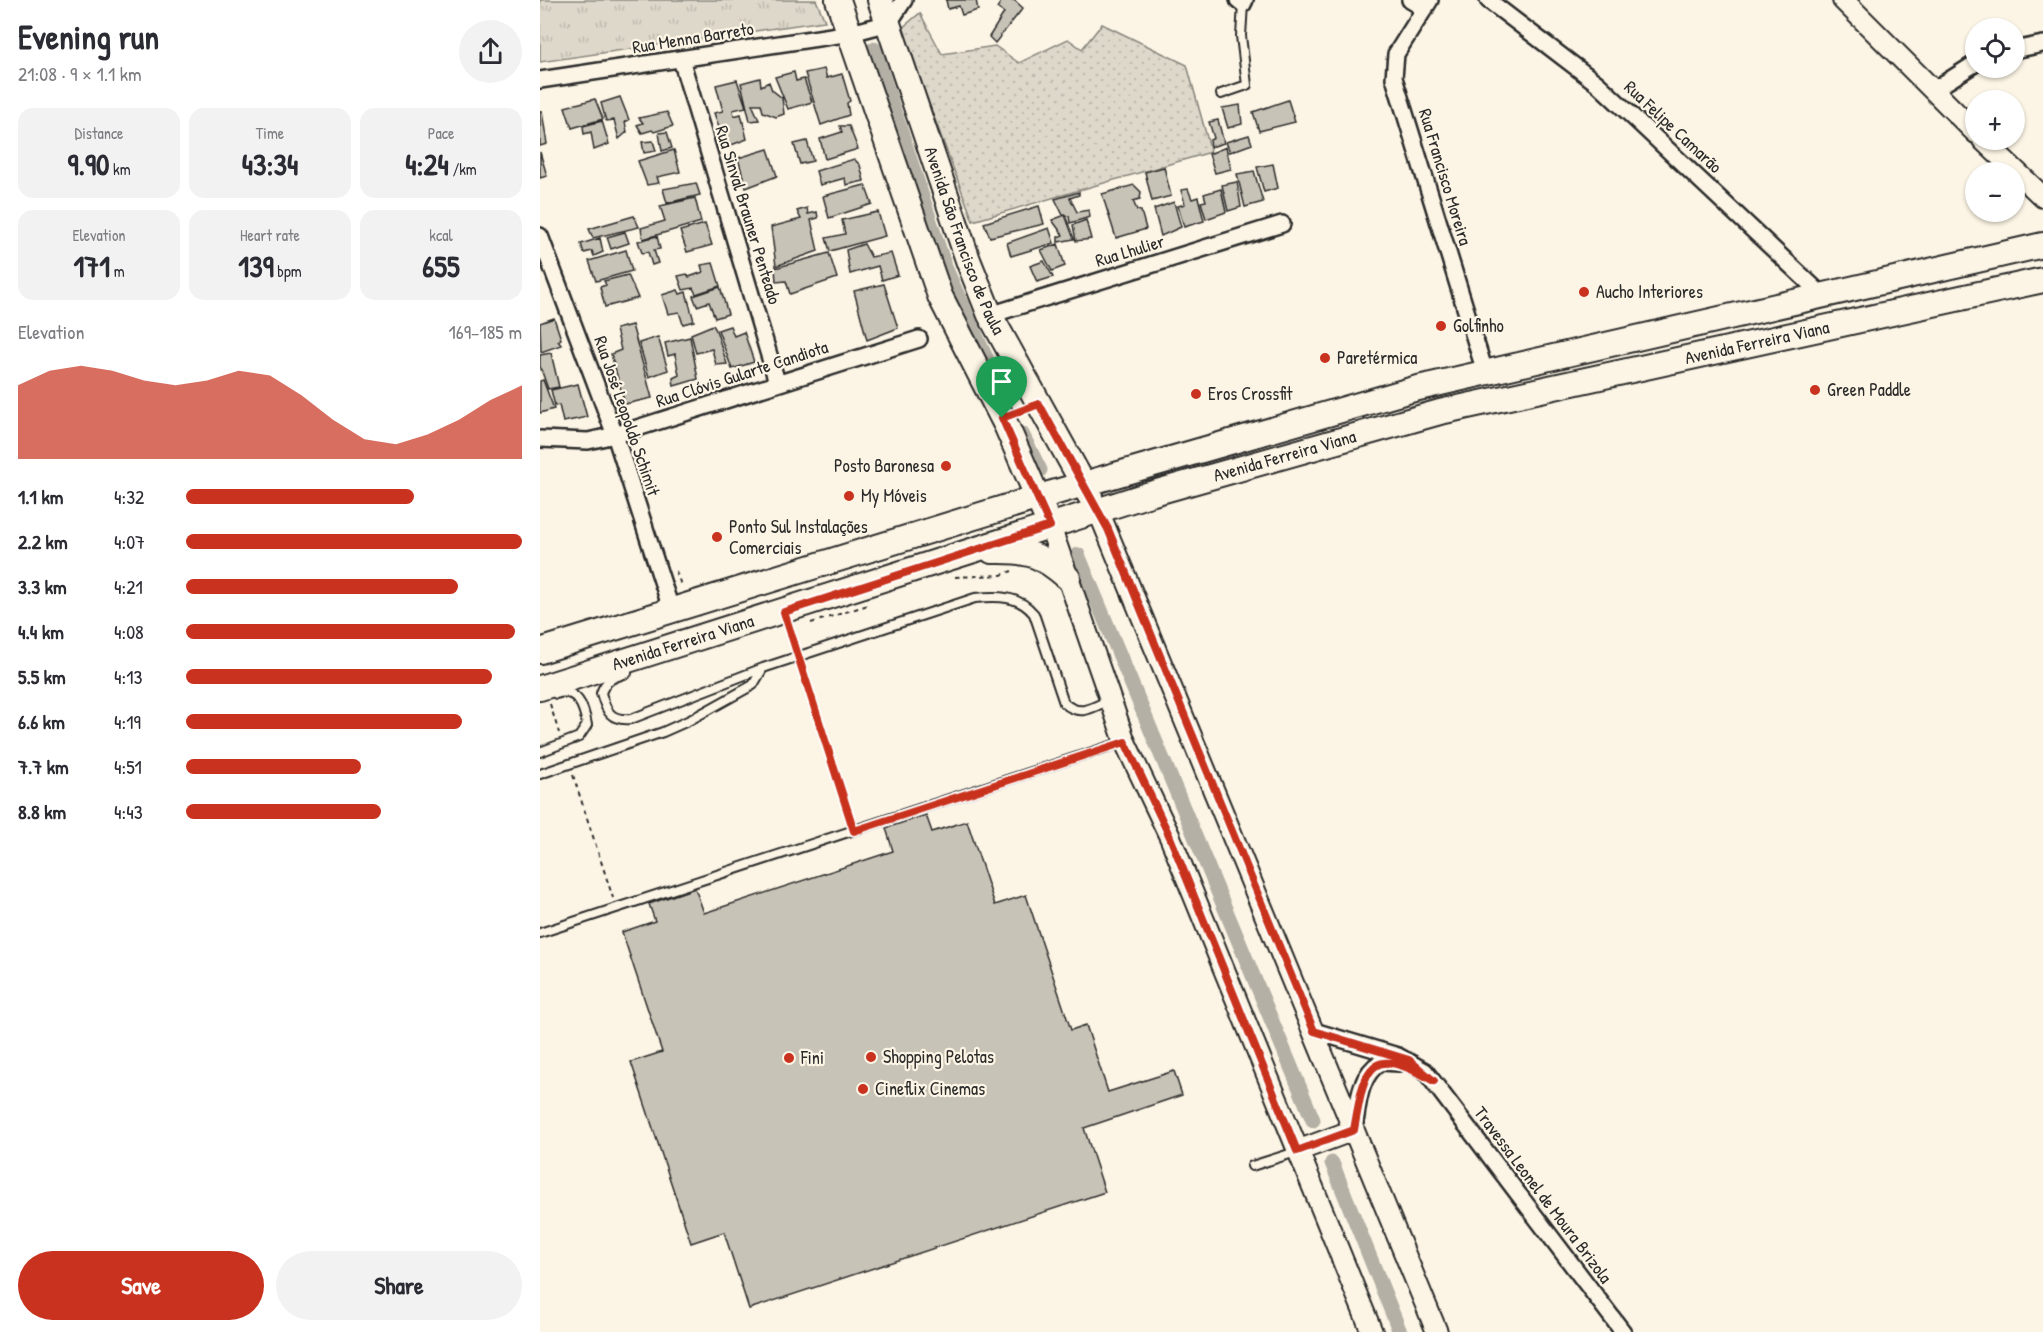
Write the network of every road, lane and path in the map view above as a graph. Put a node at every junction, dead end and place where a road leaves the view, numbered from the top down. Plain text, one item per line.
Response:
1 (838, 0) edge
2 (880, 0) edge
3 (904, 0) edge
4 (1410, 0) edge
5 (1488, 0) edge
6 (1843, 0) edge
7 (1242, 1) edge
8 (1427, 4) edge
9 (889, 23) junction
10 (851, 33) junction
11 (2043, 44) edge
12 (2025, 48) edge
13 (681, 59) junction
14 (1965, 70) edge
15 (540, 80) edge
16 (1932, 91) junction
17 (1221, 94) dead end
18 (1965, 122) edge
19 (1994, 150) edge
20 (2043, 197) edge
21 (1282, 224) dead end
22 (540, 236) edge
23 (2043, 245) edge
24 (2043, 280) edge
25 (1822, 295) junction
26 (990, 315) junction
27 (919, 339) dead end
28 (1485, 372) junction
29 (777, 382) junction
30 (1041, 408) junction
31 (1004, 422) junction
32 (615, 435) junction
33 (540, 439) edge
34 (1084, 484) junction
35 (1038, 497) junction
36 (1098, 510) junction
37 (1050, 526) junction
38 (974, 551) junction
39 (1068, 578) junction
40 (672, 612) junction
41 (784, 612) junction
42 (704, 636) junction
43 (540, 651) edge
44 (682, 655) dead end
45 (799, 656) junction
46 (641, 668) dead end
47 (763, 668) junction
48 (547, 696) edge
49 (1109, 700) junction
50 (1125, 742) junction
51 (563, 744) junction
52 (540, 752) edge
53 (569, 764) junction
54 (540, 774) edge
55 (854, 831) junction
56 (617, 908) junction
57 (540, 933) edge
58 (1314, 1031) junction
59 (1434, 1081) junction
60 (1347, 1132) junction
61 (1302, 1150) junction
62 (1252, 1166) dead end
63 (1372, 1332) edge
64 (1437, 1332) edge
65 (1623, 1332) edge

1 - 10 main road
2 - 9 main road, Avenida São Francisco de Paula
3 - 9 street
4 - 8 street
5 - 25 street, Rua Felipe Camarão
6 - 16 street
7 - 17 lane
8 - 28 street, Rua Francisco Moreira
9 - 10 street, Rua Menna Barreto
9 - 26 main road, Avenida São Francisco de Paula
10 - 13 street, Rua Menna Barreto
10 - 31 main road
11 - 12 street
13 - 15 street, Rua Menna Barreto
13 - 29 street, Rua Sinval Brauner Penteado
14 - 16 street
16 - 18 street
19 - 20 street
21 - 26 street, Rua Lhulier
22 - 32 street, Rua José Leopoldo Schimit
23 - 25 main road, Avenida Ferreira Viana
24 - 36 main road, Avenida Ferreira Viana
25 - 28 main road, Avenida Ferreira Viana
26 - 30 main road, Avenida São Francisco de Paula
27 - 29 street, Rua Clóvis Gularte Candiota
28 - 34 main road, Avenida Ferreira Viana
29 - 32 street, Rua Clóvis Gularte Candiota
30 - 31 main road
30 - 34 main road, Avenida São Francisco de Paula
31 - 35 main road
32 - 33 street, Rua Clóvis Gularte Candiota
32 - 40 street, Rua José Leopoldo Schimit
34 - 35 main road, Avenida Ferreira Viana
34 - 36 main road, Avenida São Francisco de Paula
35 - 37 main road
35 - 40 main road, Avenida Ferreira Viana
36 - 37 main road, Avenida Ferreira Viana
36 - 58 street, Avenida São Francisco de Paula
37 - 38 main road, Avenida Ferreira Viana
37 - 39 street
38 - 39 main road
38 - 41 main road, Avenida Ferreira Viana
39 - 49 street
40 - 43 main road, Avenida Ferreira Viana
41 - 42 main road, Avenida Ferreira Viana
41 - 45 path
42 - 44 lane
42 - 48 main road, Avenida Ferreira Viana
45 - 47 lane
45 - 49 lane
45 - 55 path
46 - 47 lane
47 - 53 lane
48 - 51 path
48 - 51 lane
49 - 50 street
50 - 55 lane
50 - 61 street
51 - 52 lane
53 - 54 lane
53 - 56 path
55 - 56 lane
56 - 57 lane
58 - 59 street, Travessa Leonel de Moura Brizola
58 - 60 street, Avenida São Francisco de Paula
59 - 60 street, Travessa Leonel de Moura Brizola
59 - 65 street, Travessa Leonel de Moura Brizola
60 - 61 street
60 - 64 street, Avenida São Francisco de Paula
61 - 62 lane
61 - 63 street

